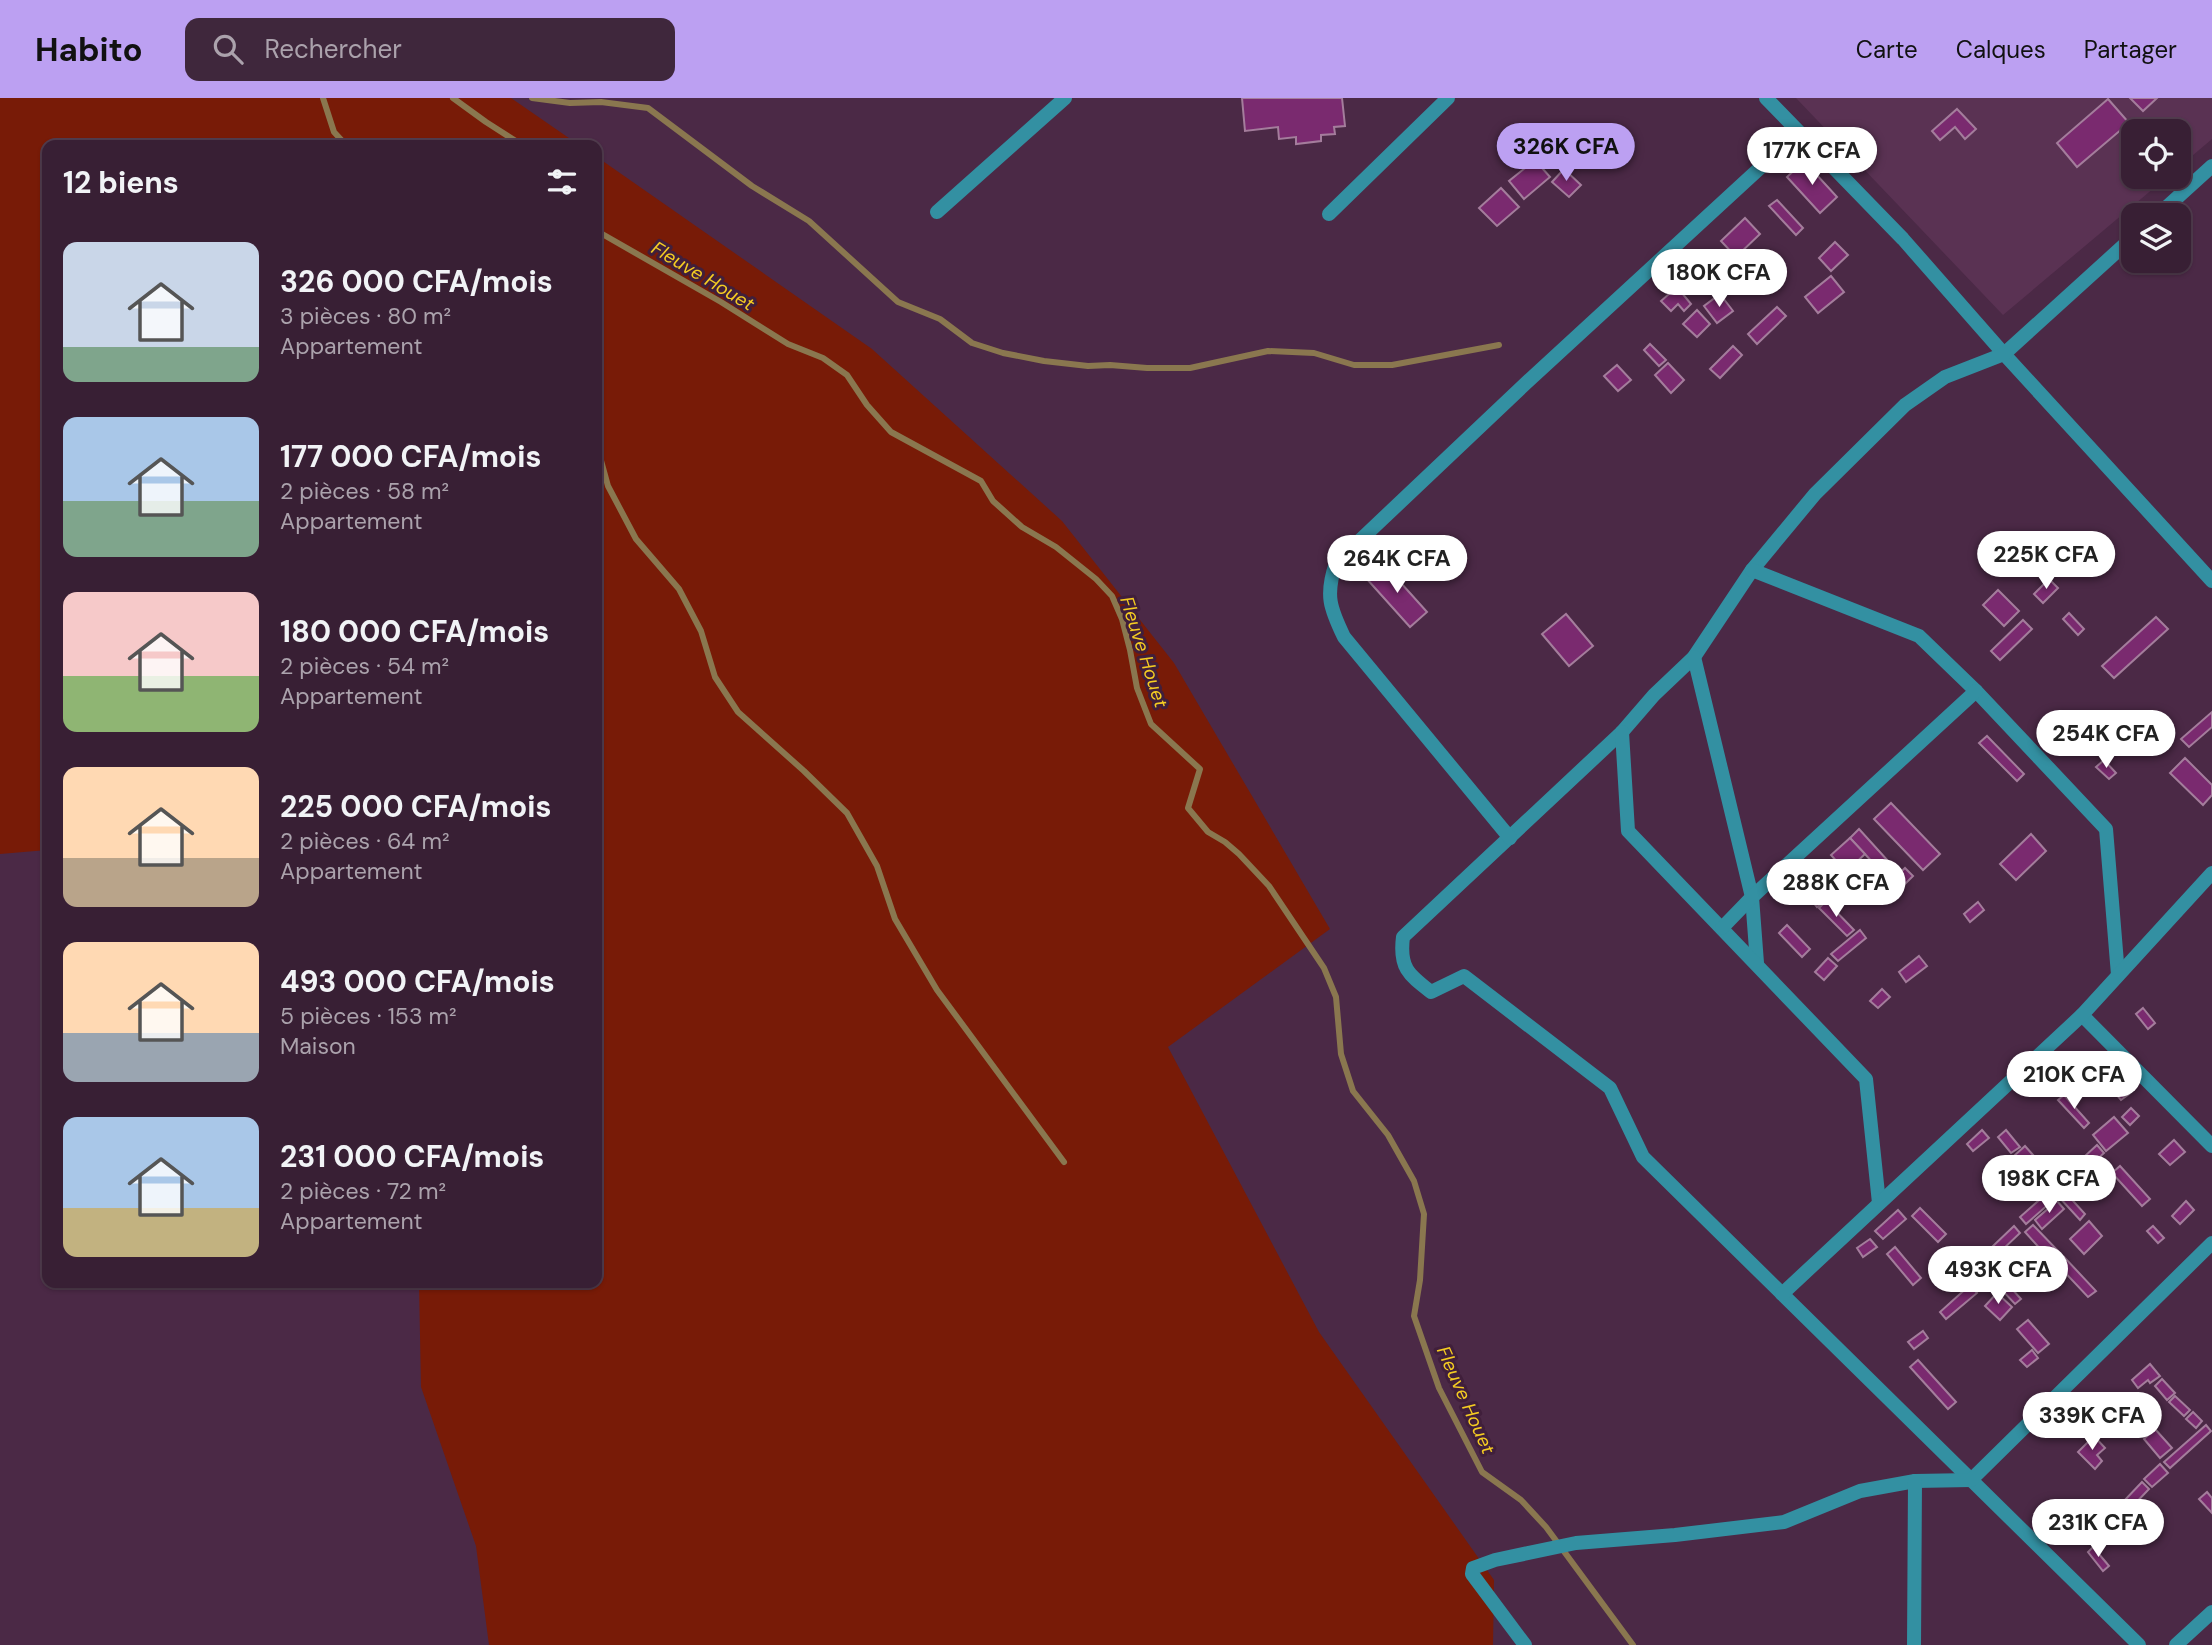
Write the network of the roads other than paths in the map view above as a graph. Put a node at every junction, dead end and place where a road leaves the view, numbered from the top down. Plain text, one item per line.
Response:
1 (1065, 98) edge
2 (1448, 98) edge
3 (1766, 98) edge
4 (1798, 133) junction
5 (2212, 166) edge
6 (2171, 203) edge
7 (937, 212) dead end
8 (1329, 214) dead end
9 (2121, 248) edge
10 (2004, 354) junction
11 (1752, 570) junction
12 (2212, 581) edge
13 (1694, 657) junction
14 (1976, 691) junction
15 (1622, 732) junction
16 (1510, 838) junction
17 (2212, 873) edge
18 (1752, 897) junction
19 (1722, 928) junction
20 (1757, 963) junction
21 (2118, 975) junction
22 (2082, 1015) junction
23 (2212, 1146) edge
24 (1879, 1203) junction
25 (2212, 1243) edge
26 (1782, 1294) junction
27 (1971, 1480) junction
28 (1915, 1481) junction
29 (2212, 1612) edge
30 (1525, 1645) edge
31 (1914, 1645) edge
32 (2139, 1645) edge
33 (2176, 1645) edge

1 - 7 street
2 - 8 street
3 - 4 street
4 - 10 street
4 - 16 street
5 - 6 street
9 - 10 street
10 - 11 street
10 - 12 street
11 - 13 street
11 - 14 street
13 - 15 street
13 - 18 street
14 - 18 street
14 - 21 street
15 - 16 street
15 - 19 street
16 - 26 street
17 - 21 street
18 - 19 street
18 - 20 street
19 - 20 street
20 - 24 street
21 - 22 street
22 - 23 street
22 - 24 street
24 - 26 street
25 - 27 street
26 - 27 street
27 - 28 street
27 - 32 street
28 - 30 street
28 - 31 street
29 - 33 street

